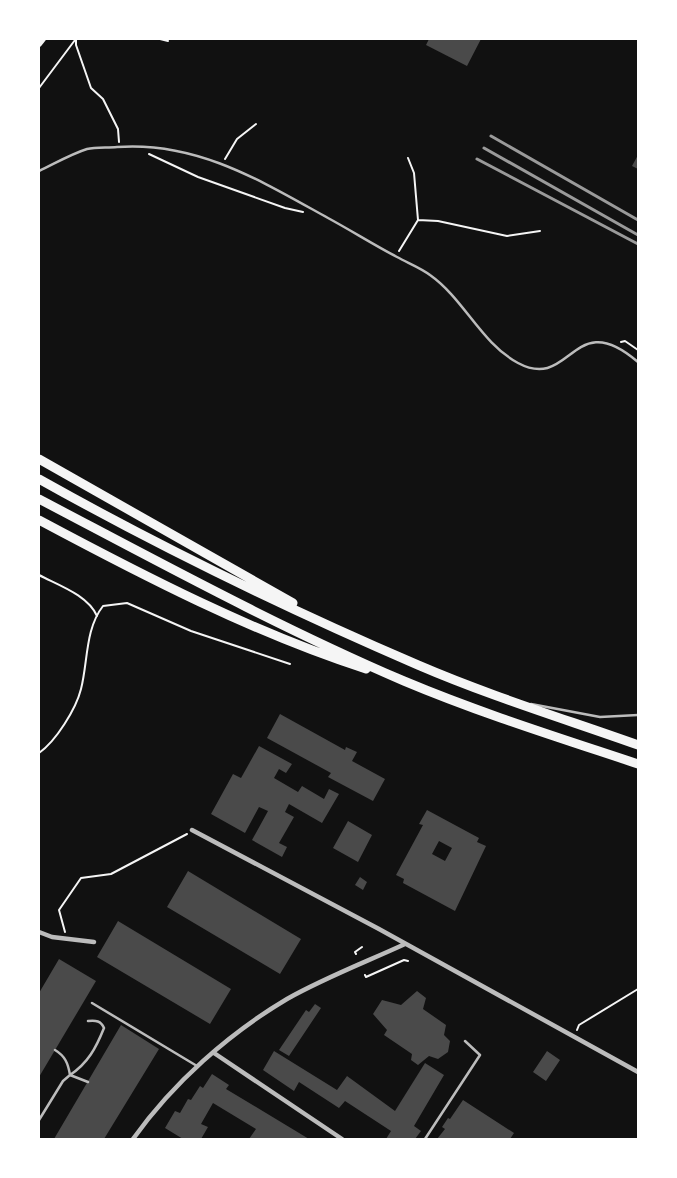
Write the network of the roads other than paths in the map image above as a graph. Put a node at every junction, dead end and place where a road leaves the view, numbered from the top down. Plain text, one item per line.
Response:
1 (43, 39) edge
2 (39, 44) edge
3 (39, 171) edge
4 (638, 362) edge
5 (39, 459) edge
6 (39, 479) edge
7 (39, 499) edge
8 (39, 520) edge
9 (337, 628) junction
10 (405, 681) junction
11 (508, 700) junction
12 (638, 715) edge
13 (638, 745) edge
14 (638, 764) edge
15 (192, 830) road end
16 (40, 934) edge
17 (94, 942) dead end
18 (405, 944) junction
19 (92, 1003) dead end
20 (88, 1021) dead end
21 (465, 1041) dead end
22 (55, 1050) dead end
23 (214, 1053) junction
24 (198, 1067) junction
25 (638, 1072) edge
26 (70, 1075) junction
27 (88, 1082) dead end
28 (39, 1120) edge
29 (133, 1139) edge
30 (342, 1139) edge
31 (425, 1139) edge

1 - 2 main road
3 - 4 lane
5 - 9 highway
6 - 9 highway
7 - 10 highway
8 - 10 highway
9 - 11 highway
10 - 14 highway
11 - 12 lane
11 - 13 highway
15 - 18 street
16 - 17 street
18 - 23 street
18 - 25 street
19 - 24 lane
20 - 26 lane
21 - 31 lane
22 - 26 lane
23 - 24 street
23 - 30 street
24 - 29 street
26 - 27 lane
26 - 28 lane

